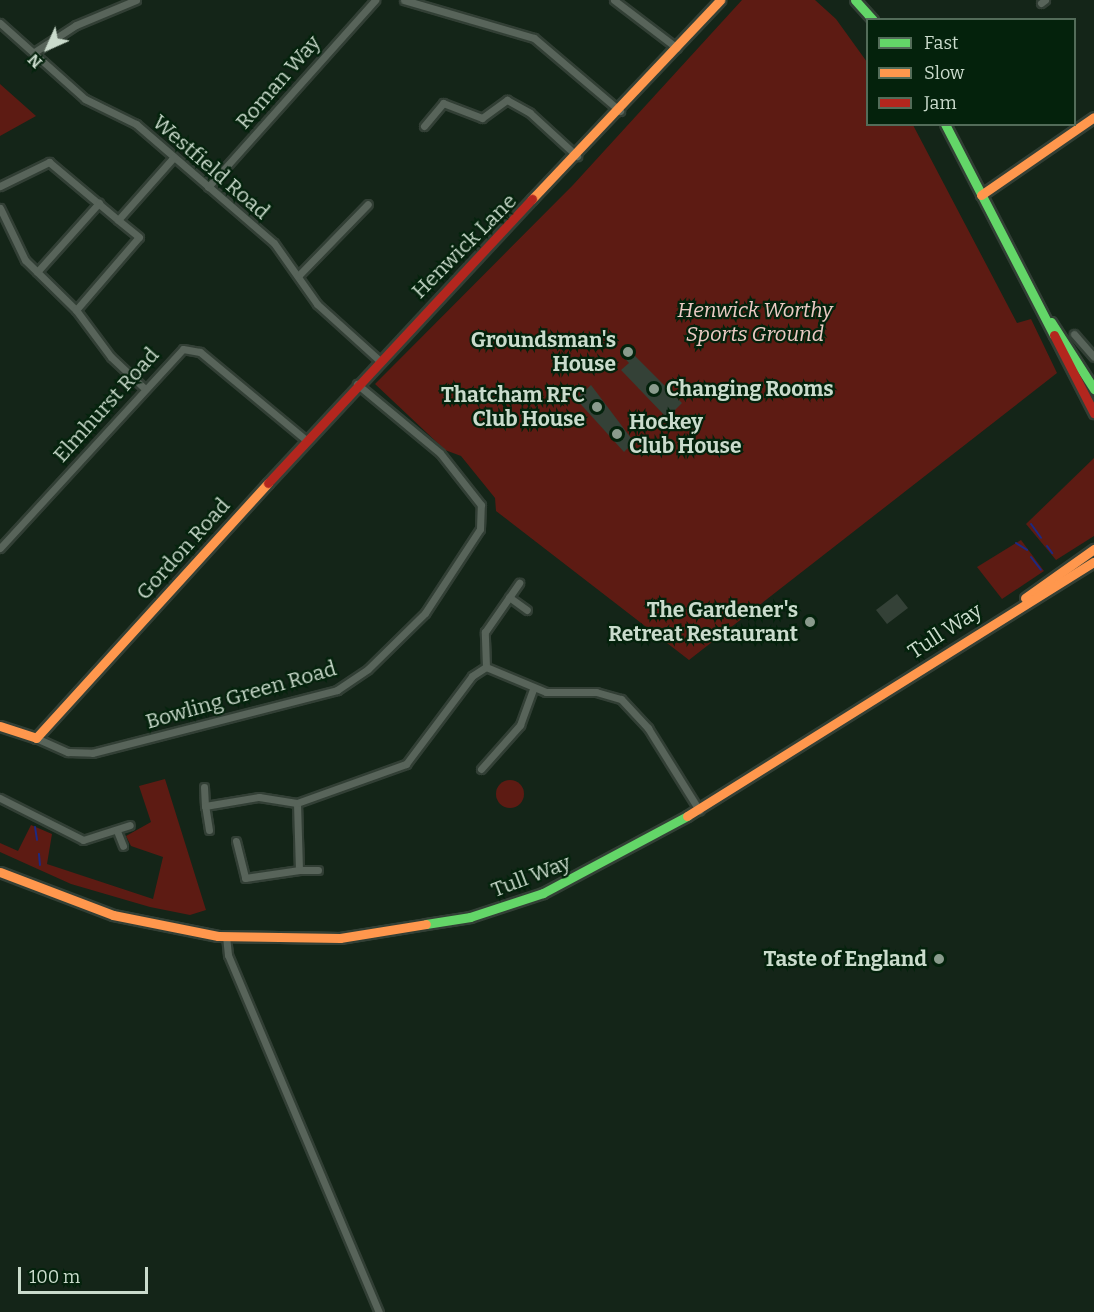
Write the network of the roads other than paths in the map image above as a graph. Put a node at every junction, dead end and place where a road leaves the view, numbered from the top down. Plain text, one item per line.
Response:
1 (136, 0) edge
2 (375, 0) edge
3 (404, 0) edge
4 (614, 0) edge
5 (720, 0) edge
6 (855, 0) edge
7 (871, 18) edge
8 (0, 23) edge
9 (677, 48) junction
10 (33, 53) junction
11 (620, 111) junction
12 (1094, 117) edge
13 (424, 126) dead end
14 (946, 126) edge
15 (577, 156) junction
16 (174, 157) junction
17 (0, 186) edge
18 (208, 187) junction
19 (981, 195) junction
20 (99, 203) junction
21 (368, 204) dead end
22 (0, 208) edge
23 (118, 220) junction
24 (37, 272) junction
25 (298, 276) junction
26 (76, 310) junction
27 (1047, 317) junction
28 (1074, 334) dead end
29 (1094, 357) edge
30 (379, 360) junction
31 (357, 384) junction
32 (143, 387) junction
33 (1094, 390) edge
34 (1086, 398) junction
35 (1094, 413) edge
36 (306, 440) junction
37 (0, 548) edge
38 (1094, 549) edge
39 (1094, 562) edge
40 (519, 583) dead end
41 (509, 597) junction
42 (1012, 609) junction
43 (527, 610) dead end
44 (486, 667) junction
45 (533, 689) junction
46 (0, 726) edge
47 (36, 738) junction
48 (482, 769) dead end
49 (204, 787) dead end
50 (0, 798) edge
51 (297, 802) junction
52 (205, 806) junction
53 (699, 810) junction
54 (130, 825) dead end
55 (209, 830) dead end
56 (117, 831) junction
57 (236, 842) dead end
58 (123, 846) dead end
59 (299, 870) junction
60 (318, 870) dead end
61 (0, 872) edge
62 (226, 936) junction
63 (379, 1312) edge

1 - 10 street
2 - 18 street, Roman Way
3 - 11 street
4 - 9 street
5 - 9 street, Henwick Lane
6 - 7 street
8 - 10 street, Westfield Road
9 - 11 street, Henwick Lane
10 - 16 street, Westfield Road
11 - 15 street, Henwick Lane
12 - 19 street
13 - 15 street
14 - 19 street
15 - 30 street, Henwick Lane
16 - 18 street, Westfield Road
16 - 23 street
17 - 20 street
18 - 25 street, Westfield Road
19 - 27 street
20 - 23 street
20 - 24 street
21 - 25 street
22 - 24 street
23 - 26 street
24 - 26 street
25 - 30 street, Westfield Road
26 - 32 street
27 - 33 street
27 - 34 street
28 - 29 street
30 - 31 street, Henwick Lane
31 - 36 street, Gordon Road
31 - 47 street, Bowling Green Road
32 - 36 street, Elmhurst Road
32 - 37 street, Elmhurst Road
33 - 34 street
34 - 35 street
36 - 47 street, Gordon Road
38 - 42 street, Tull Way
39 - 42 street, Tull Way
40 - 41 street
41 - 43 street
41 - 44 street
42 - 53 street, Tull Way
44 - 45 street
44 - 51 street
45 - 48 street
45 - 53 street
46 - 47 street, Bowling Green Road
49 - 52 street
50 - 56 street
51 - 52 street
51 - 59 street
52 - 55 street
53 - 62 street, Tull Way
54 - 56 street
56 - 58 street
57 - 59 street
59 - 60 street
61 - 62 street, Tull Way
62 - 63 street

